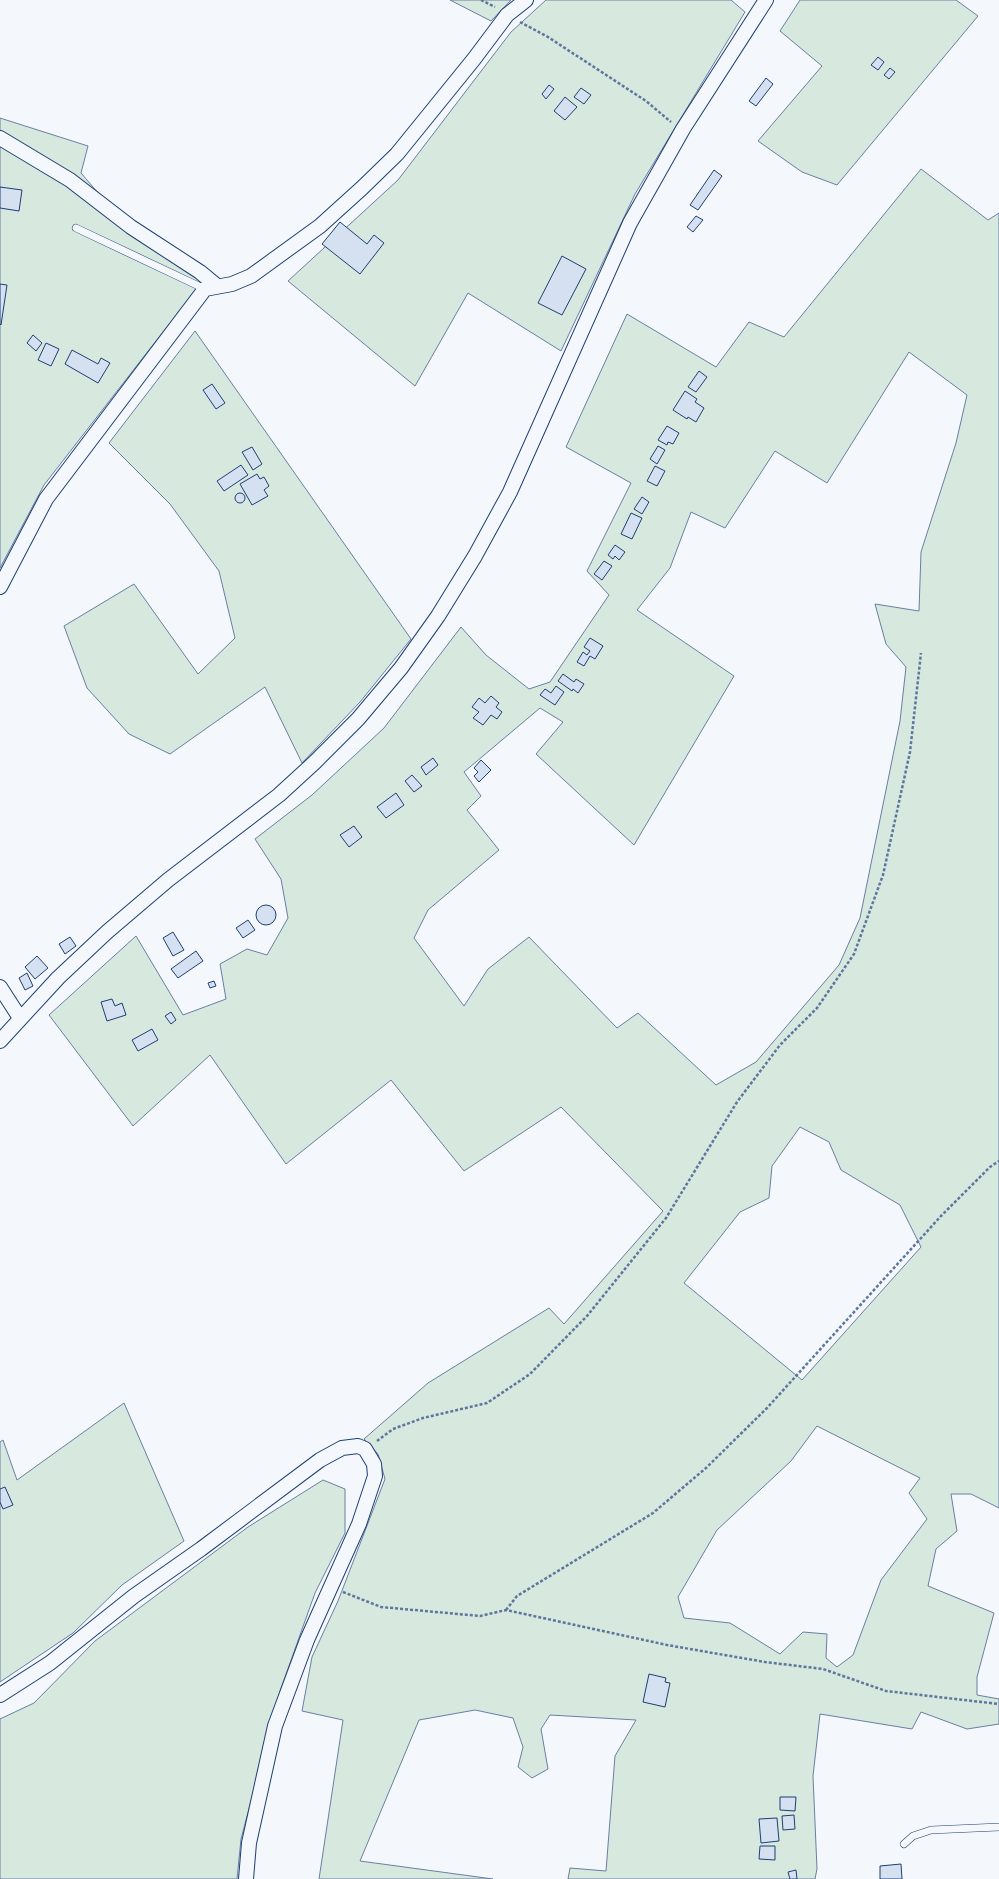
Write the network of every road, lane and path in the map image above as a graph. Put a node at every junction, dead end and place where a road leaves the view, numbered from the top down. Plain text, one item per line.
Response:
1 (526, 0) edge
2 (766, 0) edge
3 (508, 15) junction
4 (683, 129) junction
5 (0, 138) edge
6 (76, 228) dead end
7 (211, 287) junction
8 (0, 587) edge
9 (921, 653) dead end
10 (0, 987) edge
11 (20, 1018) junction
12 (0, 1041) edge
13 (999, 1161) edge
14 (365, 1449) junction
15 (330, 1587) junction
16 (506, 1610) junction
17 (0, 1695) edge
18 (999, 1704) edge
19 (999, 1826) edge
20 (904, 1844) dead end
21 (246, 1879) edge

1 - 3 street
2 - 4 street
3 - 4 path
3 - 7 street
4 - 11 street
5 - 7 street
6 - 7 lane
7 - 8 street
9 - 14 path
10 - 11 street
11 - 12 street
13 - 16 path
14 - 15 street
14 - 17 street
15 - 16 path
15 - 21 street
16 - 18 path
19 - 20 lane

